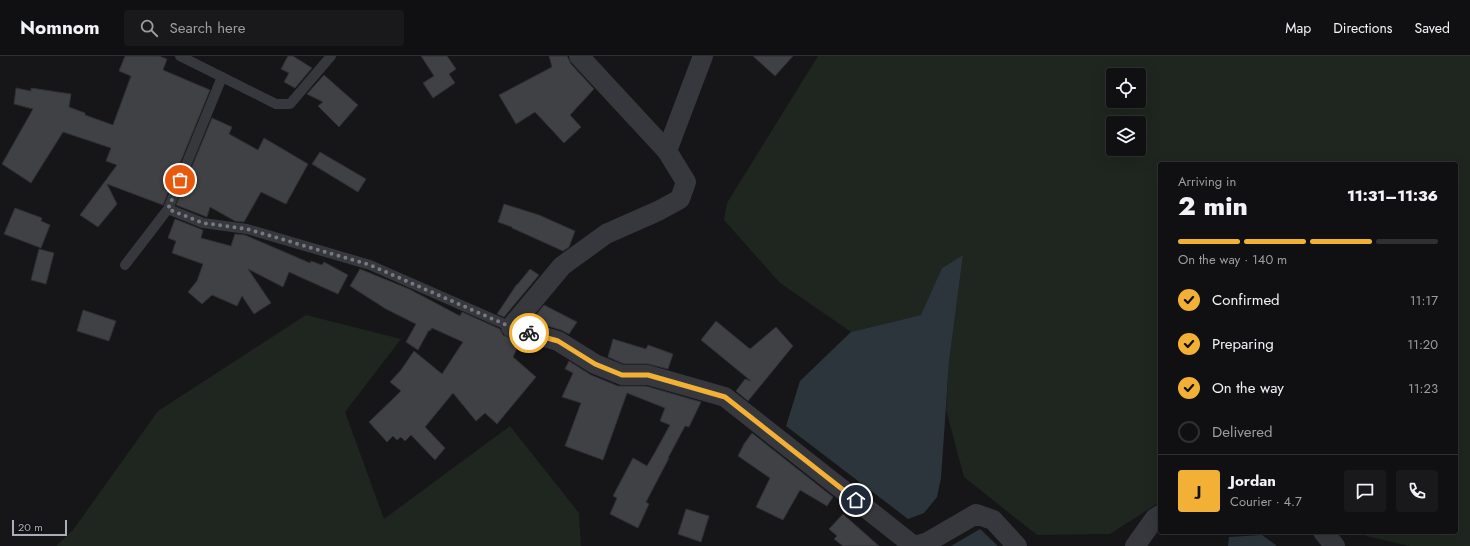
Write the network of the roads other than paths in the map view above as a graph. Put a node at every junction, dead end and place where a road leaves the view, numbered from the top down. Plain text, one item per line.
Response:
1 (180, 56) edge
2 (331, 56) edge
3 (579, 56) edge
4 (703, 56) edge
5 (222, 77) junction
6 (668, 151) junction
7 (168, 209) junction
8 (125, 265) dead end
9 (511, 327) junction
10 (1158, 516) edge
11 (1325, 534) edge
12 (1017, 546) edge
13 (1135, 546) edge
14 (1335, 546) edge

1 - 5 lane
2 - 5 lane
3 - 6 street
4 - 6 street
5 - 7 lane
6 - 9 street
7 - 8 lane
7 - 9 lane
9 - 12 street
10 - 13 street
11 - 14 street

